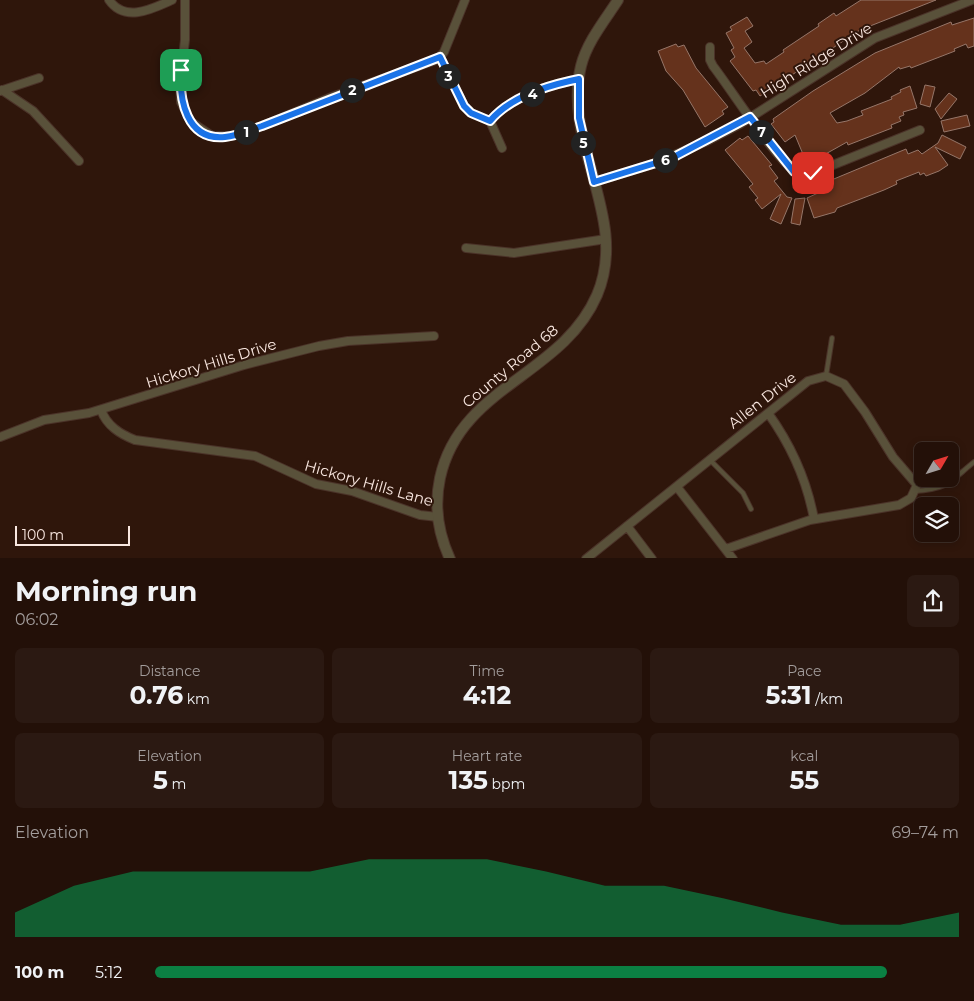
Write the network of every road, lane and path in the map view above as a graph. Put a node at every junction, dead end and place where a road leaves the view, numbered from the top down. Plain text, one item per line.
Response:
1 (108, 0) edge
2 (172, 0) edge
3 (185, 0) edge
4 (465, 0) edge
5 (618, 0) edge
6 (972, 0) edge
7 (710, 47) dead end
8 (440, 57) junction
9 (39, 78) dead end
10 (579, 79) junction
11 (1, 90) edge
12 (750, 117) junction
13 (490, 121) junction
14 (920, 130) dead end
15 (502, 148) dead end
16 (79, 161) dead end
17 (594, 182) junction
18 (606, 238) junction
19 (466, 248) dead end
20 (434, 336) dead end
21 (832, 338) dead end
22 (826, 376) junction
23 (101, 410) junction
24 (768, 413) junction
25 (0, 437) edge
26 (710, 460) junction
27 (974, 462) edge
28 (677, 487) junction
29 (915, 491) junction
30 (751, 510) dead end
31 (438, 517) junction
32 (814, 519) junction
33 (627, 526) junction
34 (726, 549) junction
35 (450, 558) edge
36 (586, 558) edge
37 (652, 558) edge
38 (733, 558) edge

1 - 2 street
3 - 8 street
4 - 8 street
5 - 10 street, County Road 68
6 - 12 street, High Ridge Drive
7 - 12 street
8 - 13 street
9 - 11 street
10 - 13 street
10 - 17 street, County Road 68
11 - 16 street
12 - 14 street
12 - 17 street, High Ridge Drive
13 - 15 street
17 - 18 street, County Road 68
18 - 19 street
18 - 31 street, County Road 68
20 - 23 street, Hickory Hills Drive
21 - 22 lane
22 - 24 street, Allen Drive
22 - 29 street
23 - 25 street, Hickory Hills Drive
23 - 31 street, Hickory Hills Lane
24 - 26 street, Allen Drive
24 - 32 street
26 - 28 street, Allen Drive
26 - 30 lane
27 - 29 lane
28 - 33 street, Allen Drive
28 - 34 street
29 - 32 street
31 - 35 street, County Road 68
32 - 34 street
33 - 36 street, Allen Drive
33 - 37 street
34 - 38 street

